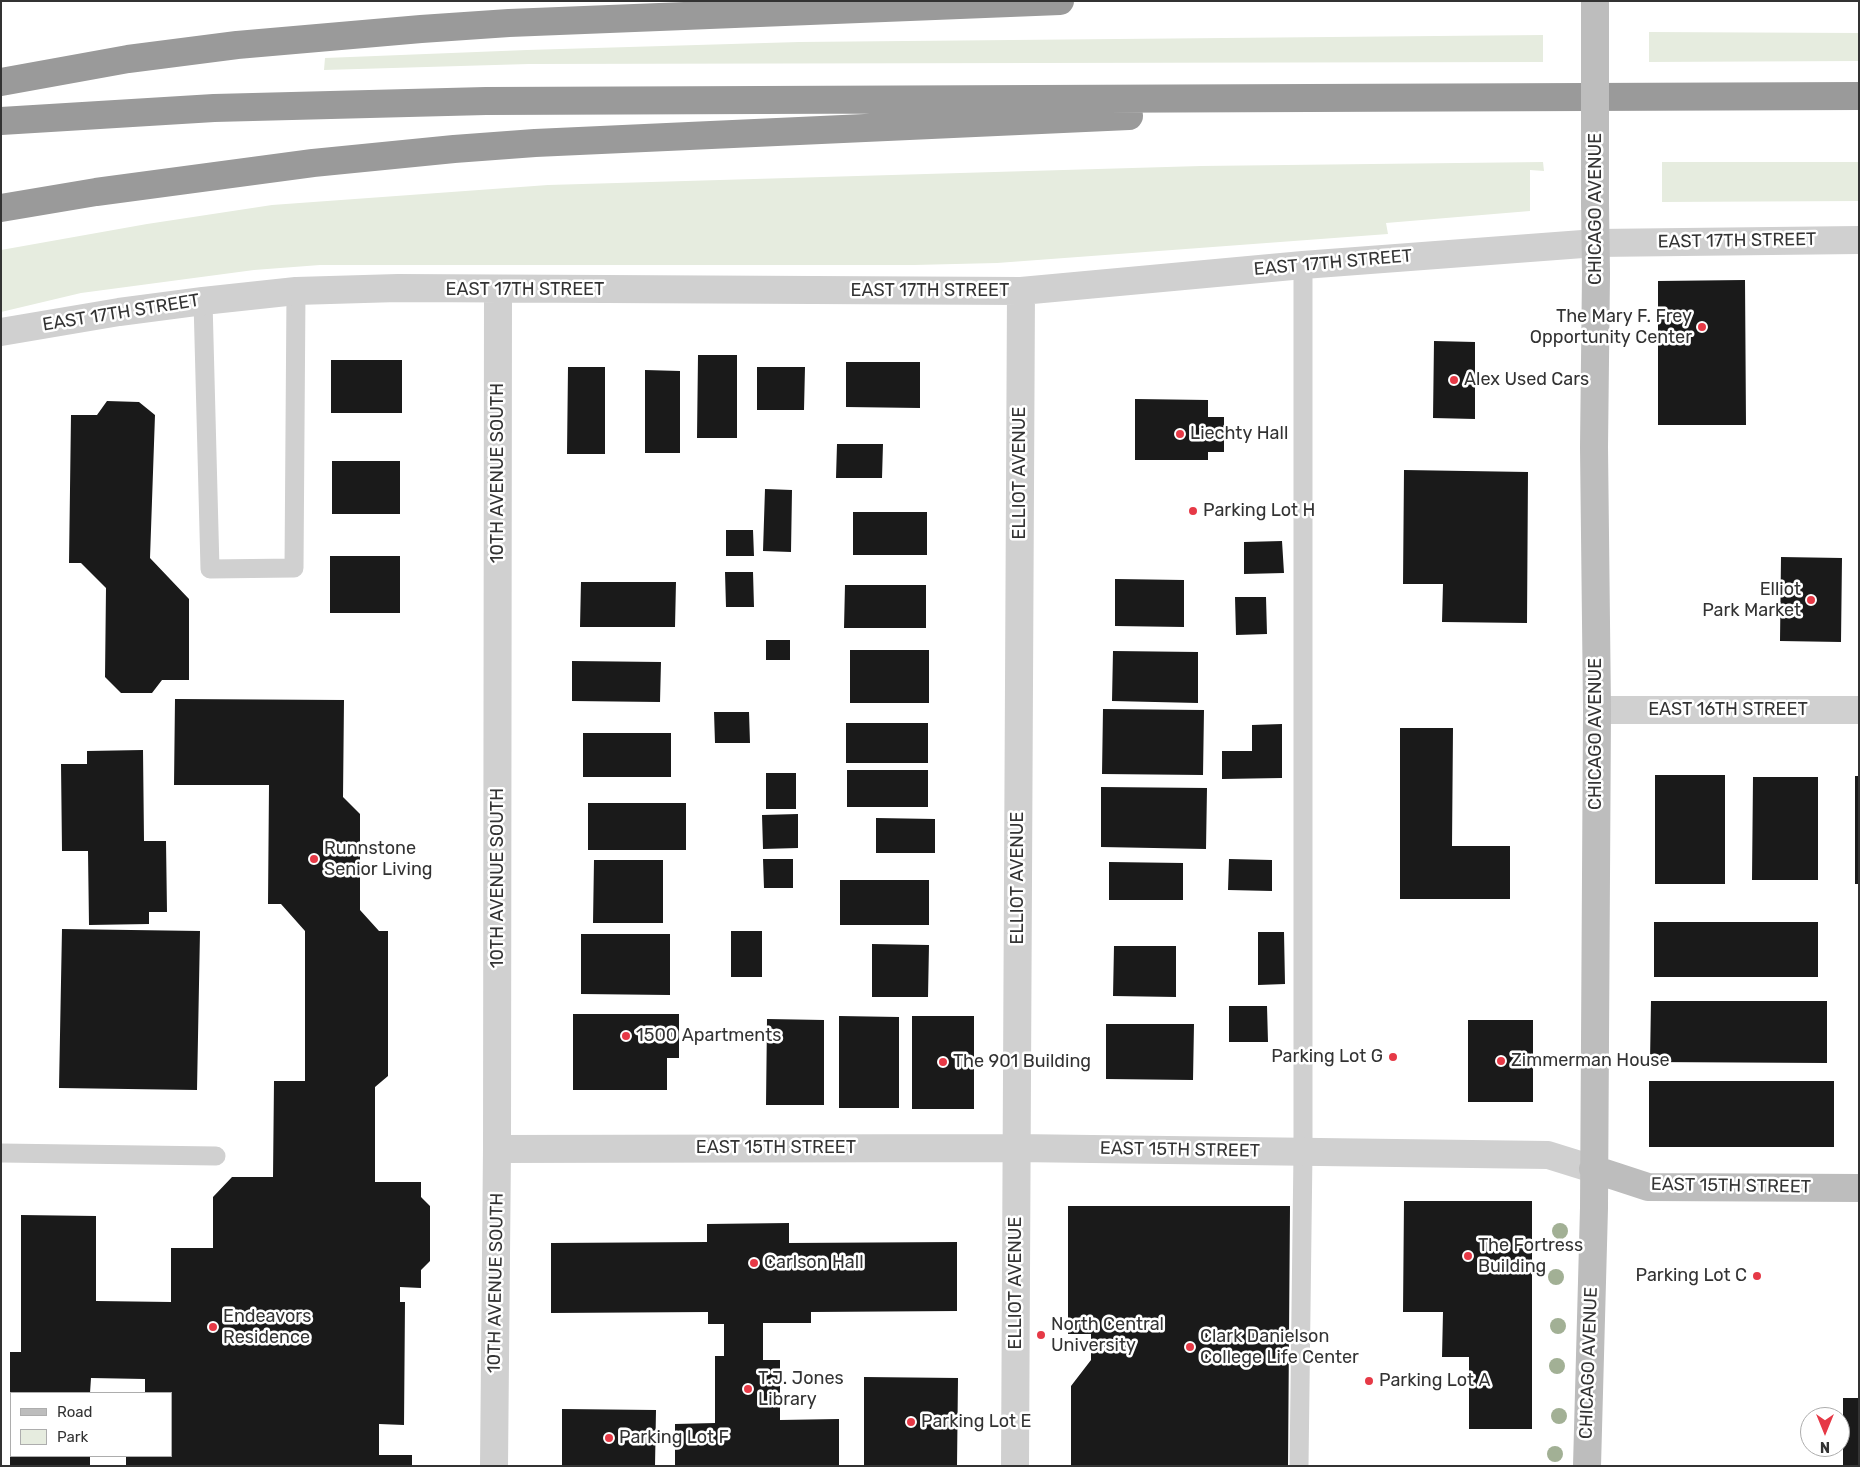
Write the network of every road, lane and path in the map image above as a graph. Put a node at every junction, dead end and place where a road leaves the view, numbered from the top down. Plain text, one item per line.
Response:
1 (1060, 1) edge
2 (1595, 1) edge
3 (1, 82) edge
4 (1859, 96) edge
5 (1565, 97) junction
6 (1, 121) edge
7 (96, 192) junction
8 (1, 208) edge
9 (1, 212) edge
10 (1859, 240) edge
11 (1596, 243) junction
12 (1303, 265) junction
13 (498, 290) junction
14 (296, 291) junction
15 (1021, 291) junction
16 (203, 301) junction
17 (1, 332) edge
18 (1597, 710) junction
19 (1859, 710) edge
20 (1016, 1148) junction
21 (497, 1149) junction
22 (1303, 1152) junction
23 (1, 1153) edge
24 (216, 1156) dead end
25 (1593, 1169) junction
26 (1859, 1188) edge
27 (494, 1466) edge
28 (1015, 1466) edge
29 (1299, 1466) edge
30 (1587, 1466) edge

1 - 3 highway
2 - 11 street, CHICAGO AVENUE, bridge
4 - 5 highway
5 - 6 highway
5 - 7 highway
7 - 8 highway
7 - 9 highway
10 - 11 street, EAST 17TH STREET
11 - 12 street, EAST 17TH STREET
11 - 18 street, CHICAGO AVENUE
12 - 15 street, EAST 17TH STREET
12 - 22 lane
13 - 14 street, EAST 17TH STREET
13 - 15 street, EAST 17TH STREET
13 - 21 street, 10TH AVENUE SOUTH
14 - 16 street, EAST 17TH STREET
14 - 16 lane
15 - 20 street, ELLIOT AVENUE
16 - 17 street, EAST 17TH STREET
18 - 19 street, EAST 16TH STREET
18 - 25 street, CHICAGO AVENUE
20 - 21 street, EAST 15TH STREET
20 - 22 street, EAST 15TH STREET
20 - 28 street, ELLIOT AVENUE
21 - 27 street, 10TH AVENUE SOUTH
22 - 25 street, EAST 15TH STREET
22 - 29 lane
23 - 24 lane
25 - 26 street, EAST 15TH STREET
25 - 30 street, CHICAGO AVENUE

